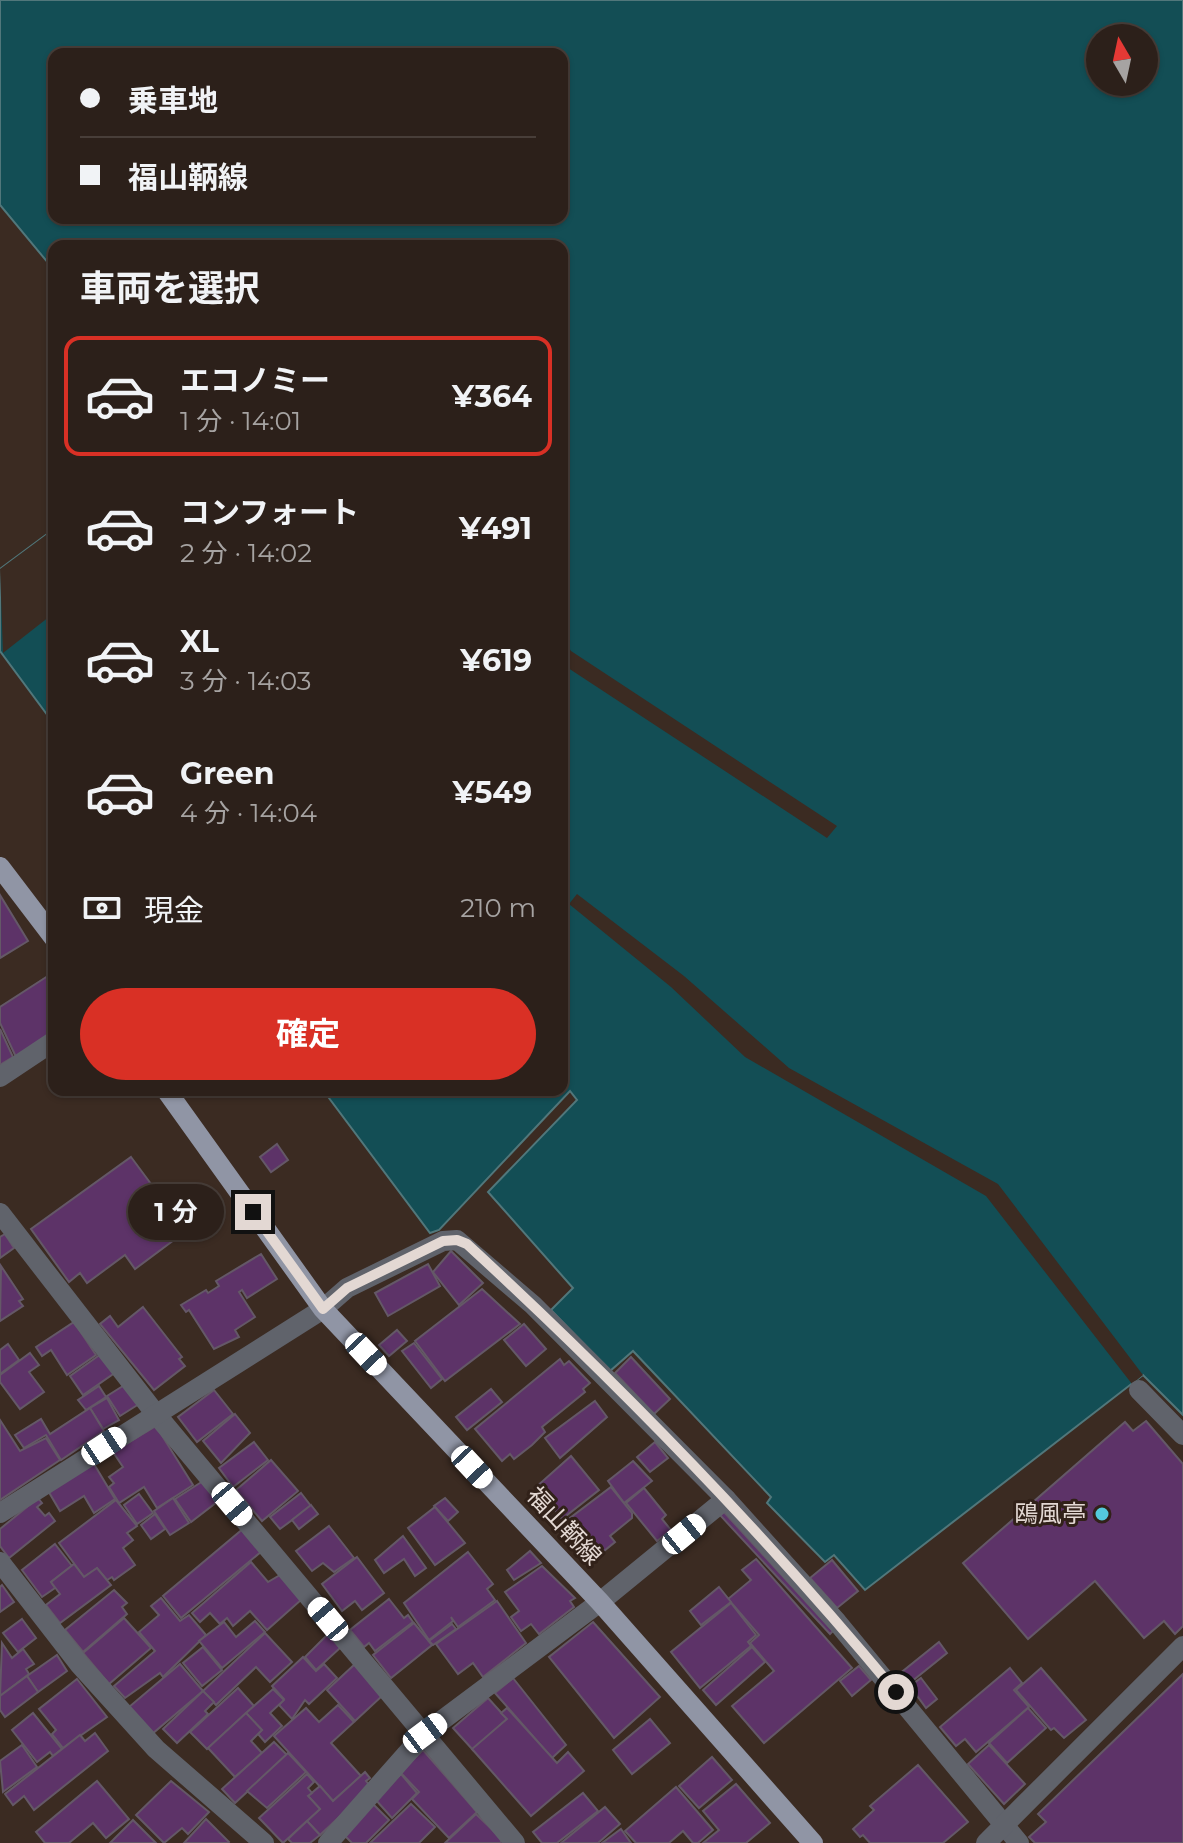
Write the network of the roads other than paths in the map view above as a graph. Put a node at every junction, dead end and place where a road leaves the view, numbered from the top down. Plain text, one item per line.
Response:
1 (0, 867) edge
2 (48, 930) edge
3 (48, 1045) edge
4 (0, 1077) edge
5 (170, 1096) edge
6 (0, 1213) edge
7 (323, 1309) junction
8 (1139, 1390) dead end
9 (155, 1413) junction
10 (1183, 1435) edge
11 (726, 1499) junction
12 (0, 1513) edge
13 (0, 1562) edge
14 (600, 1602) junction
15 (1183, 1646) edge
16 (425, 1733) junction
17 (1005, 1825) junction
18 (264, 1843) edge
19 (328, 1843) edge
20 (515, 1843) edge
21 (813, 1843) edge
22 (986, 1843) edge
23 (1019, 1843) edge

1 - 2 main road
3 - 4 street
5 - 7 main road, 福山鞆線
6 - 9 street
7 - 9 street
7 - 11 street
7 - 14 main road, 福山鞆線
8 - 10 street
9 - 12 street
9 - 16 street
11 - 14 street
11 - 17 street
13 - 18 street
14 - 16 street
14 - 21 main road, 福山鞆線
15 - 17 street
16 - 19 street
16 - 20 street
17 - 22 street
17 - 23 street

